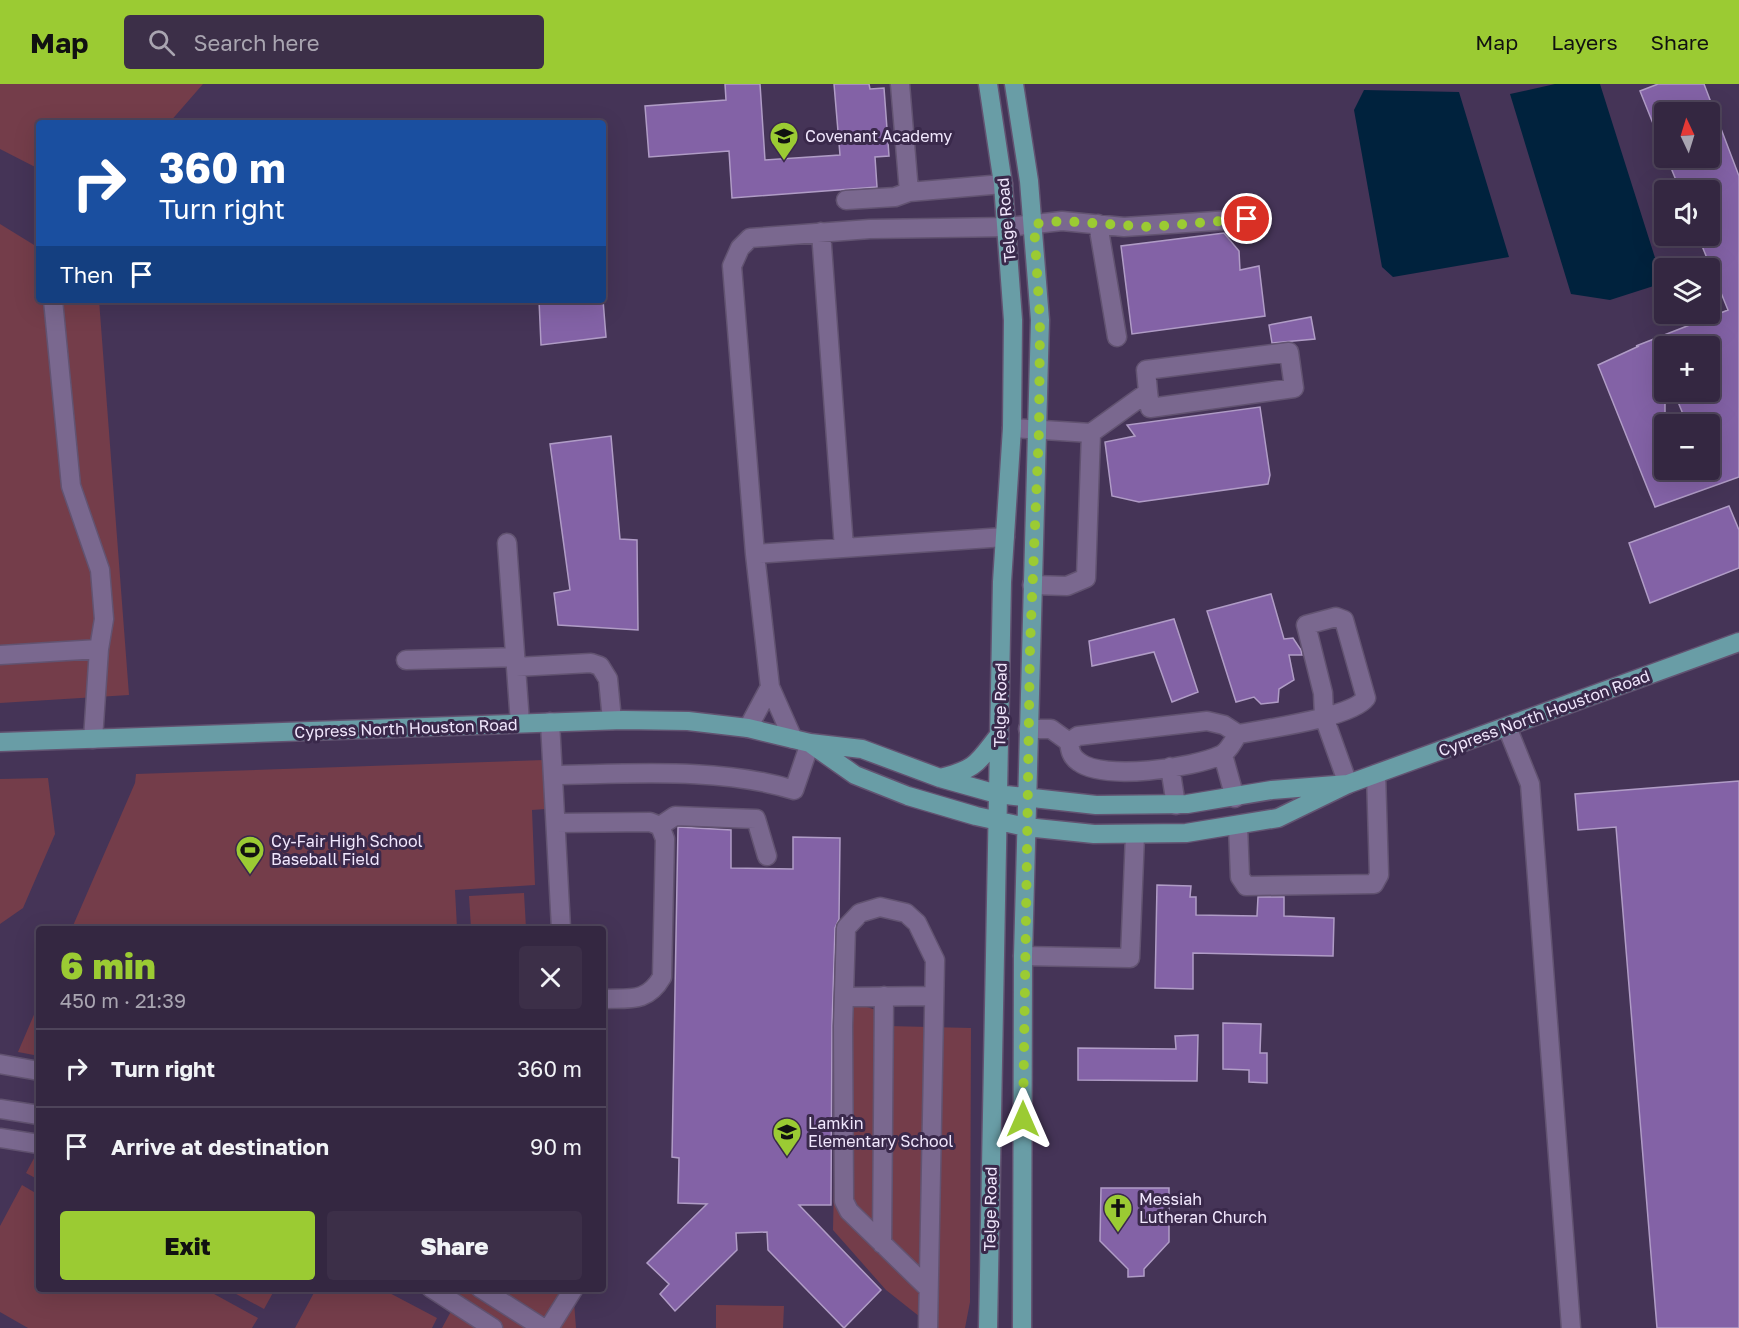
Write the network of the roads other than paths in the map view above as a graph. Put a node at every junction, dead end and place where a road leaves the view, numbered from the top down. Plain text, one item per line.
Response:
1 (900, 84) edge
2 (988, 84) edge
3 (1014, 84) edge
4 (1003, 184) junction
5 (909, 192) junction
6 (846, 200) dead end
7 (1247, 219) dead end
8 (1034, 224) junction
9 (1098, 224) junction
10 (1008, 227) junction
11 (821, 232) junction
12 (52, 303) edge
13 (1117, 337) dead end
14 (1149, 392) junction
15 (1012, 429) junction
16 (1039, 430) junction
17 (1091, 434) junction
18 (1005, 537) junction
19 (507, 543) dead end
20 (844, 548) junction
21 (755, 554) junction
22 (1032, 585) junction
23 (1739, 642) edge
24 (99, 649) junction
25 (0, 655) edge
26 (406, 660) dead end
27 (516, 662) junction
28 (770, 687) junction
29 (1324, 717) junction
30 (612, 720) junction
31 (550, 722) junction
32 (520, 723) junction
33 (1507, 727) junction
34 (748, 728) junction
35 (1028, 729) junction
36 (1238, 734) junction
37 (999, 735) junction
38 (93, 739) junction
39 (801, 741) junction
40 (0, 742) edge
41 (1069, 742) junction
42 (1223, 755) junction
43 (1170, 767) junction
44 (1376, 774) junction
45 (554, 775) junction
46 (940, 778) junction
47 (1348, 784) junction
48 (997, 794) junction
49 (1026, 798) junction
50 (1235, 798) junction
51 (1176, 804) junction
52 (996, 821) junction
53 (556, 823) junction
54 (660, 826) junction
55 (1238, 826) junction
56 (1026, 827) junction
57 (1135, 835) junction
58 (767, 856) dead end
59 (561, 926) edge
60 (1023, 956) junction
61 (884, 996) junction
62 (933, 996) junction
63 (844, 997) junction
64 (606, 999) edge
65 (0, 1064) edge
66 (36, 1070) edge
67 (0, 1108) edge
68 (36, 1114) edge
69 (0, 1138) edge
70 (36, 1144) edge
71 (882, 1244) junction
72 (928, 1288) junction
73 (437, 1292) edge
74 (486, 1292) edge
75 (572, 1292) edge
76 (493, 1328) edge
77 (543, 1328) edge
78 (549, 1328) edge
79 (928, 1328) edge
80 (988, 1328) edge
81 (1022, 1328) edge
82 (1571, 1328) edge

1 - 5 lane
2 - 4 main road, Telge Road
3 - 8 main road, Telge Road
4 - 5 lane
4 - 10 main road, Telge Road
5 - 6 lane
7 - 9 lane
8 - 9 lane
8 - 10 lane
8 - 16 main road, Telge Road
9 - 13 lane
10 - 11 lane
10 - 15 main road, Telge Road
11 - 20 lane
11 - 21 lane
12 - 24 lane
14 - 14 lane
14 - 17 lane
15 - 16 lane
15 - 18 main road, Telge Road
16 - 17 lane
16 - 22 main road, Telge Road
17 - 22 lane
18 - 20 lane
18 - 37 main road, Telge Road
19 - 27 lane
20 - 21 lane
21 - 28 lane
22 - 35 main road, Telge Road
23 - 33 main road, Cypress North Houston Road
24 - 25 lane
24 - 38 lane
26 - 27 lane
27 - 30 lane
27 - 32 lane
28 - 34 lane
28 - 39 lane
29 - 29 lane
29 - 36 lane
29 - 47 lane
30 - 31 main road, Cypress North Houston Road
30 - 34 main road, Cypress North Houston Road
31 - 32 main road, Cypress North Houston Road
31 - 45 lane
32 - 38 main road, Cypress North Houston Road
33 - 44 main road, Cypress North Houston Road
33 - 82 lane
34 - 39 main road, Cypress North Houston Road
35 - 41 lane
35 - 49 main road, Telge Road
36 - 41 lane
36 - 42 lane
37 - 46 main road
37 - 48 main road, Telge Road
38 - 40 main road, Cypress North Houston Road
39 - 45 lane
39 - 46 main road, Cypress North Houston Road
39 - 52 main road, Cypress North Houston Road
41 - 43 lane
42 - 43 lane
42 - 50 lane
43 - 51 lane
44 - 47 main road, Cypress North Houston Road
44 - 55 lane
45 - 53 lane
46 - 48 main road, Cypress North Houston Road
47 - 50 main road, Cypress North Houston Road
47 - 55 main road, Cypress North Houston Road
48 - 49 main road, Cypress North Houston Road
48 - 52 main road, Telge Road
49 - 51 main road, Cypress North Houston Road
49 - 56 main road, Telge Road
50 - 51 main road, Cypress North Houston Road
52 - 56 main road, Cypress North Houston Road
52 - 80 main road, Telge Road
53 - 54 lane
53 - 59 lane
54 - 58 lane
54 - 64 lane
55 - 57 main road, Cypress North Houston Road
56 - 57 main road, Cypress North Houston Road
56 - 60 main road, Telge Road
57 - 60 lane
60 - 81 main road, Telge Road
61 - 62 lane
61 - 63 lane
61 - 71 lane
62 - 63 lane
62 - 72 lane
63 - 71 lane
65 - 66 lane
67 - 68 lane
69 - 70 lane
71 - 72 lane
72 - 79 lane
73 - 76 lane
74 - 77 lane
75 - 78 lane

